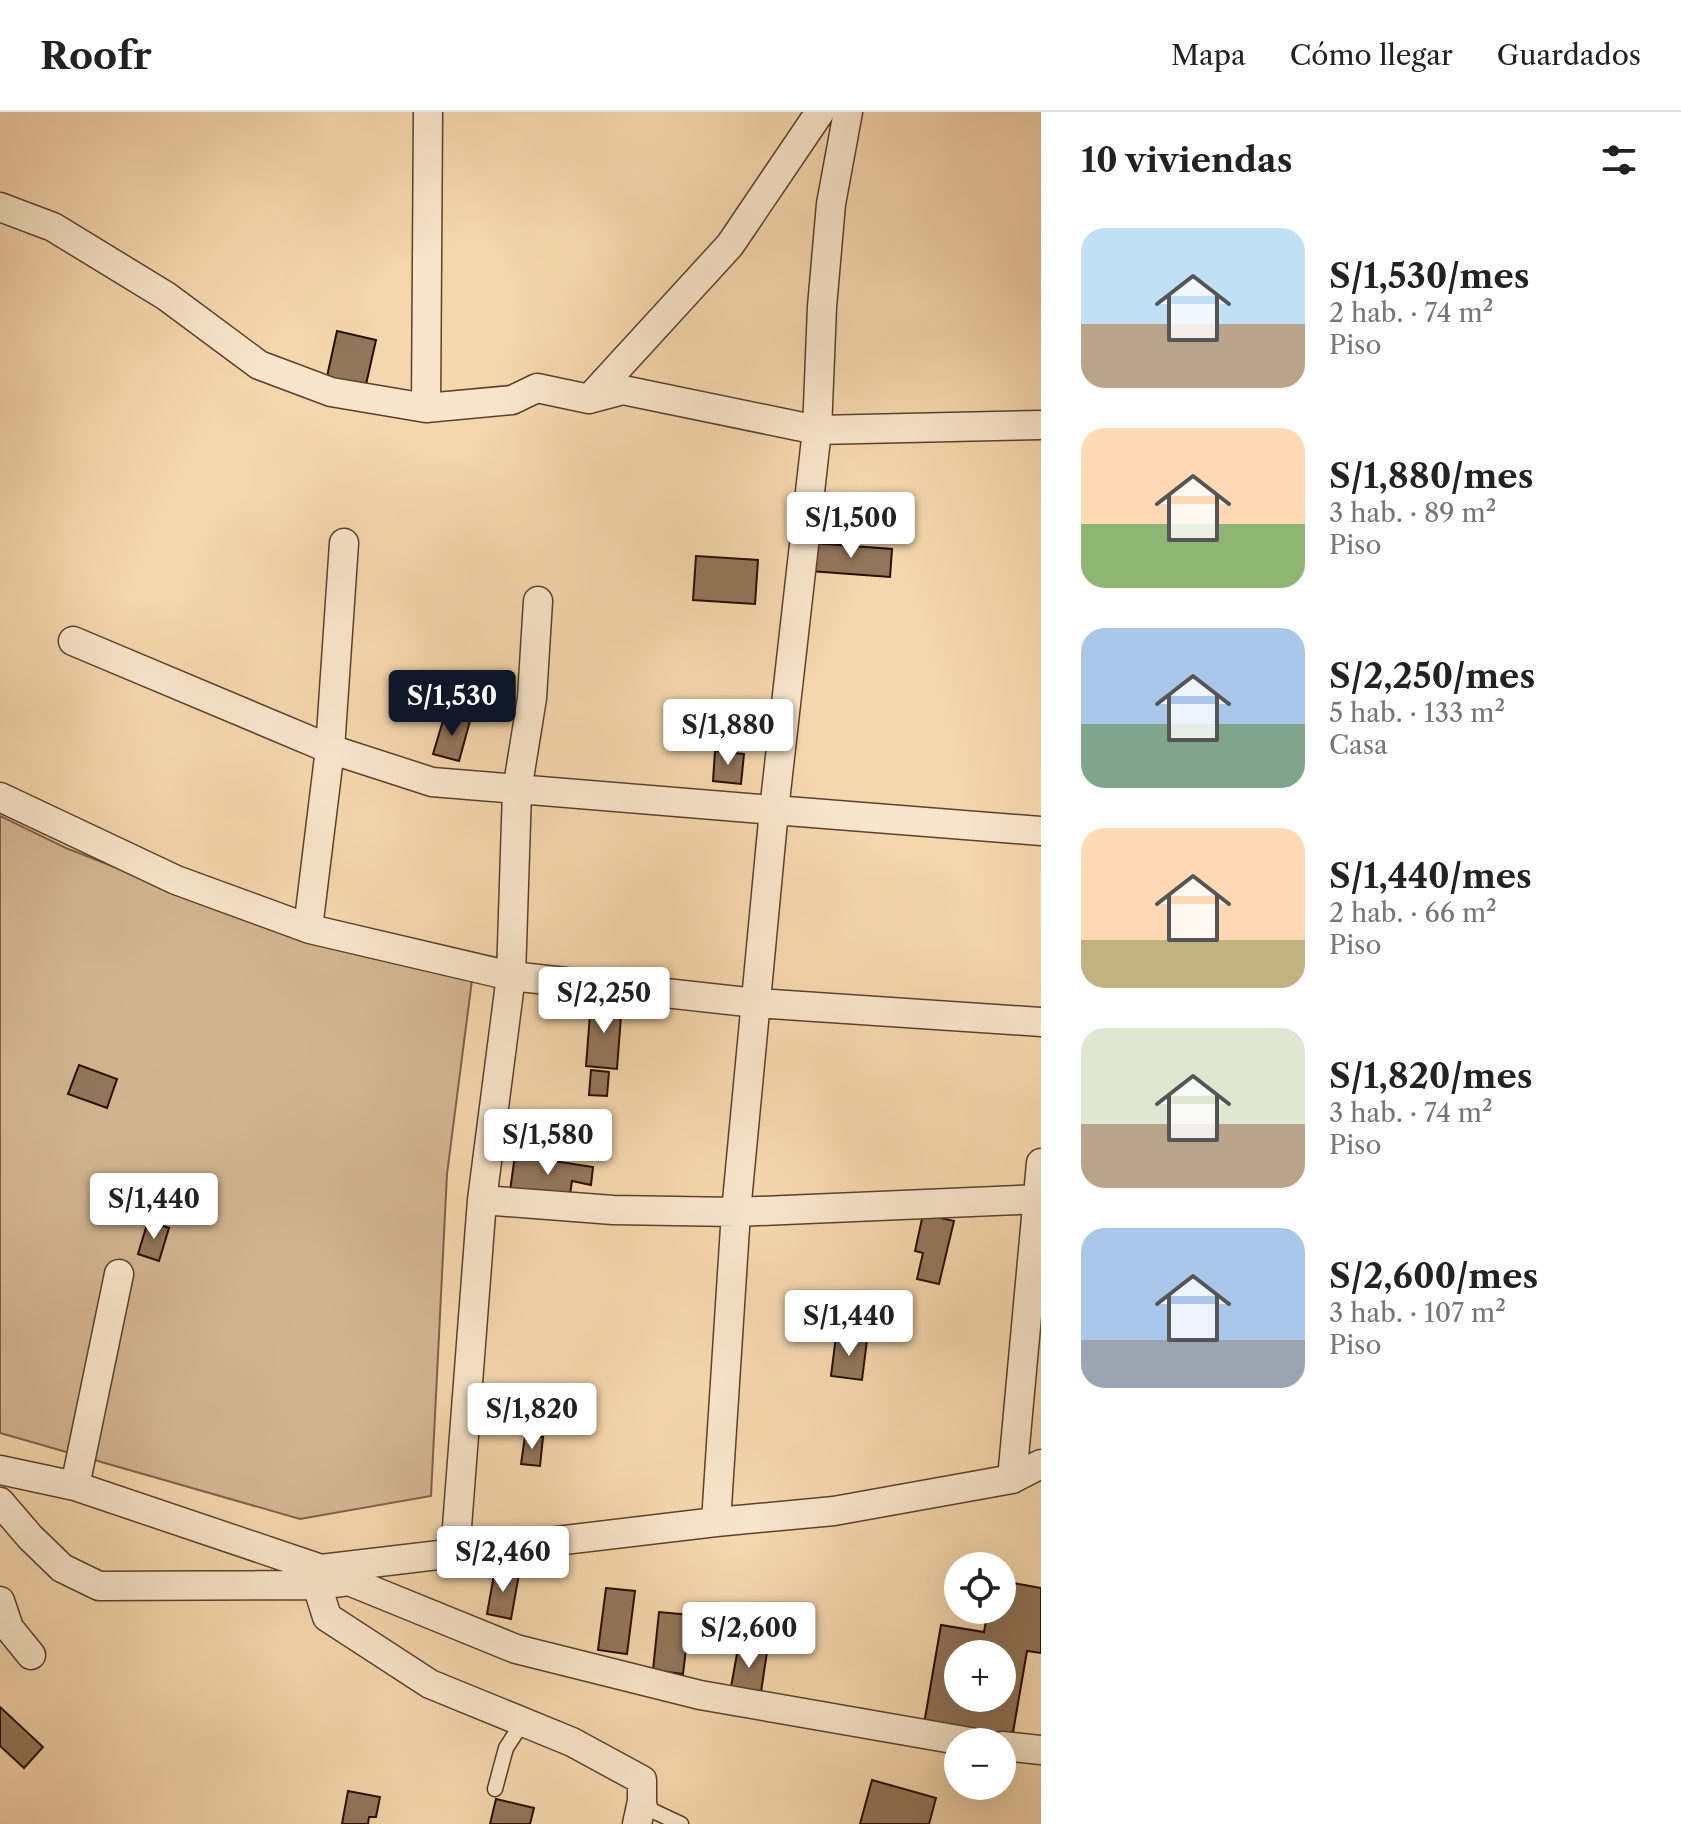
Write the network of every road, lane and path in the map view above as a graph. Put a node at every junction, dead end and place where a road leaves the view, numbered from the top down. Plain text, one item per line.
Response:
1 (428, 112) edge
2 (820, 112) edge
3 (848, 112) edge
4 (0, 207) edge
5 (589, 399) junction
6 (426, 408) junction
7 (1041, 425) edge
8 (817, 430) junction
9 (344, 543) dead end
10 (538, 601) dead end
11 (73, 641) dead end
12 (330, 749) junction
13 (517, 791) junction
14 (0, 797) edge
15 (774, 810) junction
16 (1041, 831) edge
17 (308, 928) junction
18 (511, 976) junction
19 (756, 1003) junction
20 (1041, 1022) edge
21 (1041, 1163) edge
22 (1039, 1199) edge
23 (482, 1200) junction
24 (736, 1212) junction
25 (119, 1274) dead end
26 (1041, 1464) edge
27 (0, 1470) edge
28 (1012, 1479) junction
29 (75, 1486) junction
30 (0, 1502) edge
31 (716, 1522) junction
32 (455, 1553) junction
33 (319, 1577) junction
34 (0, 1601) edge
35 (31, 1655) dead end
36 (523, 1722) junction
37 (944, 1737) edge
38 (1016, 1747) edge
39 (1041, 1750) edge
40 (642, 1780) junction
41 (495, 1789) dead end
42 (637, 1824) edge
43 (681, 1824) edge

1 - 6 street
2 - 5 street
3 - 8 street
4 - 6 street
5 - 6 street
5 - 8 street
7 - 8 street
8 - 15 street
9 - 12 street
10 - 13 street
11 - 12 street
12 - 13 street
12 - 17 street
13 - 15 street
13 - 18 street
14 - 17 street
15 - 16 street
15 - 19 street
17 - 18 street
18 - 19 street
18 - 23 street
19 - 20 street
19 - 24 street
21 - 22 street
22 - 24 street
22 - 28 street
23 - 24 street
23 - 32 street
24 - 31 street
25 - 29 street
26 - 28 street
27 - 29 street
28 - 31 street
29 - 33 street
30 - 33 street
31 - 32 street
32 - 33 street
33 - 36 street
33 - 37 street
34 - 35 street
36 - 40 street
36 - 41 lane
38 - 39 street
40 - 42 street
40 - 43 lane

